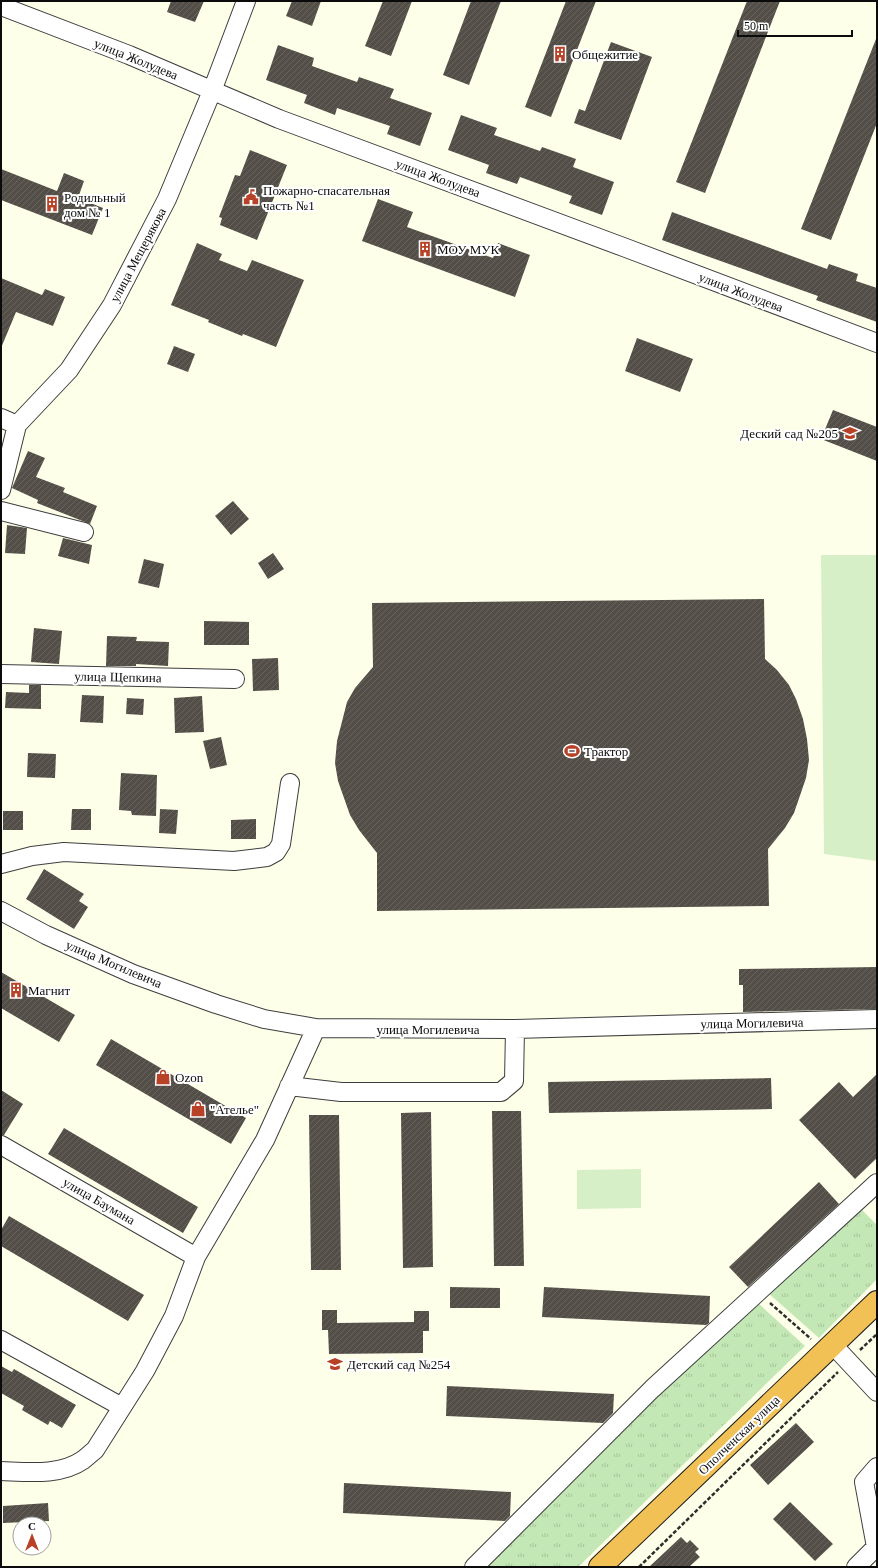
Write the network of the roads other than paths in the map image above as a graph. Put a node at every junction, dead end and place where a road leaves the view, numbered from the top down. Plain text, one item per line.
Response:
1 (246, 1) edge
2 (1, 6) edge
3 (212, 91) junction
4 (877, 343) edge
5 (9, 421) edge
6 (1, 490) edge
7 (1, 511) edge
8 (84, 532) dead end
9 (1, 674) edge
10 (235, 679) dead end
11 (290, 783) dead end
12 (1, 864) edge
13 (1, 911) edge
14 (877, 1019) edge
15 (316, 1028) junction
16 (515, 1029) junction
17 (290, 1086) junction
18 (1, 1145) edge
19 (877, 1183) edge
20 (196, 1257) junction
21 (877, 1302) edge
22 (1, 1340) edge
23 (830, 1348) junction
24 (877, 1392) edge
25 (122, 1407) junction
26 (877, 1467) edge
27 (1, 1471) edge
28 (474, 1567) edge
29 (600, 1567) edge
30 (856, 1567) edge

1 - 3 street, улица Мещерякова
2 - 3 street, улица Жолудева
3 - 4 street, улица Жолудева
3 - 5 street, улица Мещерякова
5 - 6 street, улица Мещерякова
7 - 8 street
9 - 10 street, улица Щепкина
11 - 12 street
13 - 15 street, улица Могилевича
14 - 16 street, улица Могилевича
15 - 16 street, улица Могилевича
15 - 17 street
16 - 17 street
17 - 20 street
18 - 20 street, улица Баумана
19 - 28 street
20 - 25 street
21 - 23 highway, Ополченская улица
22 - 25 street
23 - 24 street
23 - 29 highway, Ополченская улица
25 - 27 street
26 - 30 street

